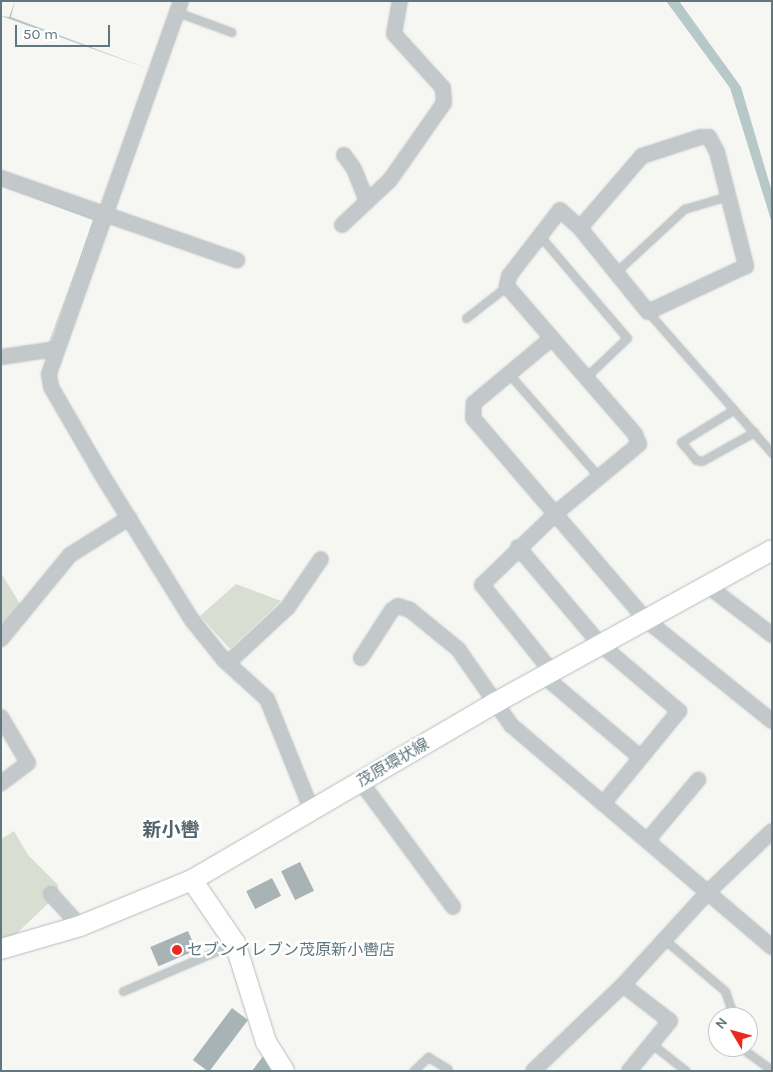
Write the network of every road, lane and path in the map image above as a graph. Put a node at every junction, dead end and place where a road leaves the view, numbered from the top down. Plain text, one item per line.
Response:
1 (400, 1) edge
2 (179, 7) edge
3 (231, 32) dead end
4 (344, 155) dead end
5 (1, 178) edge
6 (728, 196) junction
7 (367, 202) junction
8 (105, 215) junction
9 (342, 225) dead end
10 (580, 228) junction
11 (539, 235) junction
12 (237, 260) dead end
13 (616, 272) junction
14 (507, 286) junction
15 (648, 312) junction
16 (466, 318) dead end
17 (552, 338) junction
18 (56, 350) junction
19 (1, 357) edge
20 (509, 374) junction
21 (587, 376) junction
22 (733, 410) junction
23 (754, 432) junction
24 (772, 453) edge
25 (600, 478) junction
26 (556, 513) junction
27 (129, 518) junction
28 (518, 547) junction
29 (769, 555) edge
30 (321, 559) dead end
31 (708, 586) junction
32 (645, 618) junction
33 (772, 635) edge
34 (1, 639) edge
35 (600, 644) junction
36 (361, 658) dead end
37 (228, 663) junction
38 (549, 674) junction
39 (496, 703) junction
40 (1, 717) edge
41 (772, 721) edge
42 (640, 758) junction
43 (698, 780) dead end
44 (361, 782) junction
45 (1, 783) edge
46 (603, 804) junction
47 (312, 810) junction
48 (772, 832) edge
49 (647, 841) junction
50 (192, 880) junction
51 (51, 894) dead end
52 (706, 894) junction
53 (453, 907) dead end
54 (80, 926) junction
55 (665, 940) junction
56 (235, 943) junction
57 (772, 947) edge
58 (1, 949) edge
59 (623, 985) junction
60 (123, 991) dead end
61 (731, 1007) edge
62 (652, 1044) junction
63 (754, 1057) edge
64 (448, 1069) dead end
65 (772, 1070) edge
66 (284, 1071) edge
67 (413, 1071) edge
68 (533, 1071) edge
69 (630, 1071) edge
70 (686, 1071) edge

1 - 7 street
2 - 3 lane
2 - 8 street
4 - 7 street
5 - 8 street
6 - 10 street
6 - 13 lane
6 - 15 street
7 - 9 street
8 - 12 street
8 - 18 street
10 - 11 street
10 - 13 street
11 - 14 street
11 - 21 lane
13 - 15 street
14 - 16 lane
14 - 17 street
15 - 22 lane
17 - 20 street
17 - 21 street
18 - 19 street
18 - 27 street
20 - 25 lane
20 - 26 street
21 - 25 street
22 - 23 lane
22 - 23 lane
23 - 24 lane
25 - 26 street
26 - 28 street
26 - 32 street
27 - 34 street
27 - 37 street
28 - 35 street
28 - 38 street
29 - 31 main road, 茂原環状線
30 - 37 street
31 - 32 main road, 茂原環状線
31 - 33 street
32 - 35 main road, 茂原環状線
32 - 41 street
35 - 38 main road, 茂原環状線
35 - 42 street
36 - 39 street
37 - 47 street
38 - 39 main road, 茂原環状線
38 - 42 street
39 - 44 main road, 茂原環状線
39 - 46 street
40 - 45 street
42 - 46 street
43 - 49 street
44 - 47 main road, 茂原環状線
44 - 53 street
46 - 49 street
47 - 50 main road, 茂原環状線
48 - 52 street
49 - 52 street
50 - 54 main road, 茂原環状線
50 - 56 main road
51 - 54 street
52 - 55 street
52 - 57 street
54 - 58 main road, 茂原環状線
55 - 59 street
55 - 61 lane
56 - 60 lane
56 - 66 main road
59 - 62 street
59 - 68 street
62 - 69 street
62 - 70 lane
63 - 65 lane
64 - 67 lane

